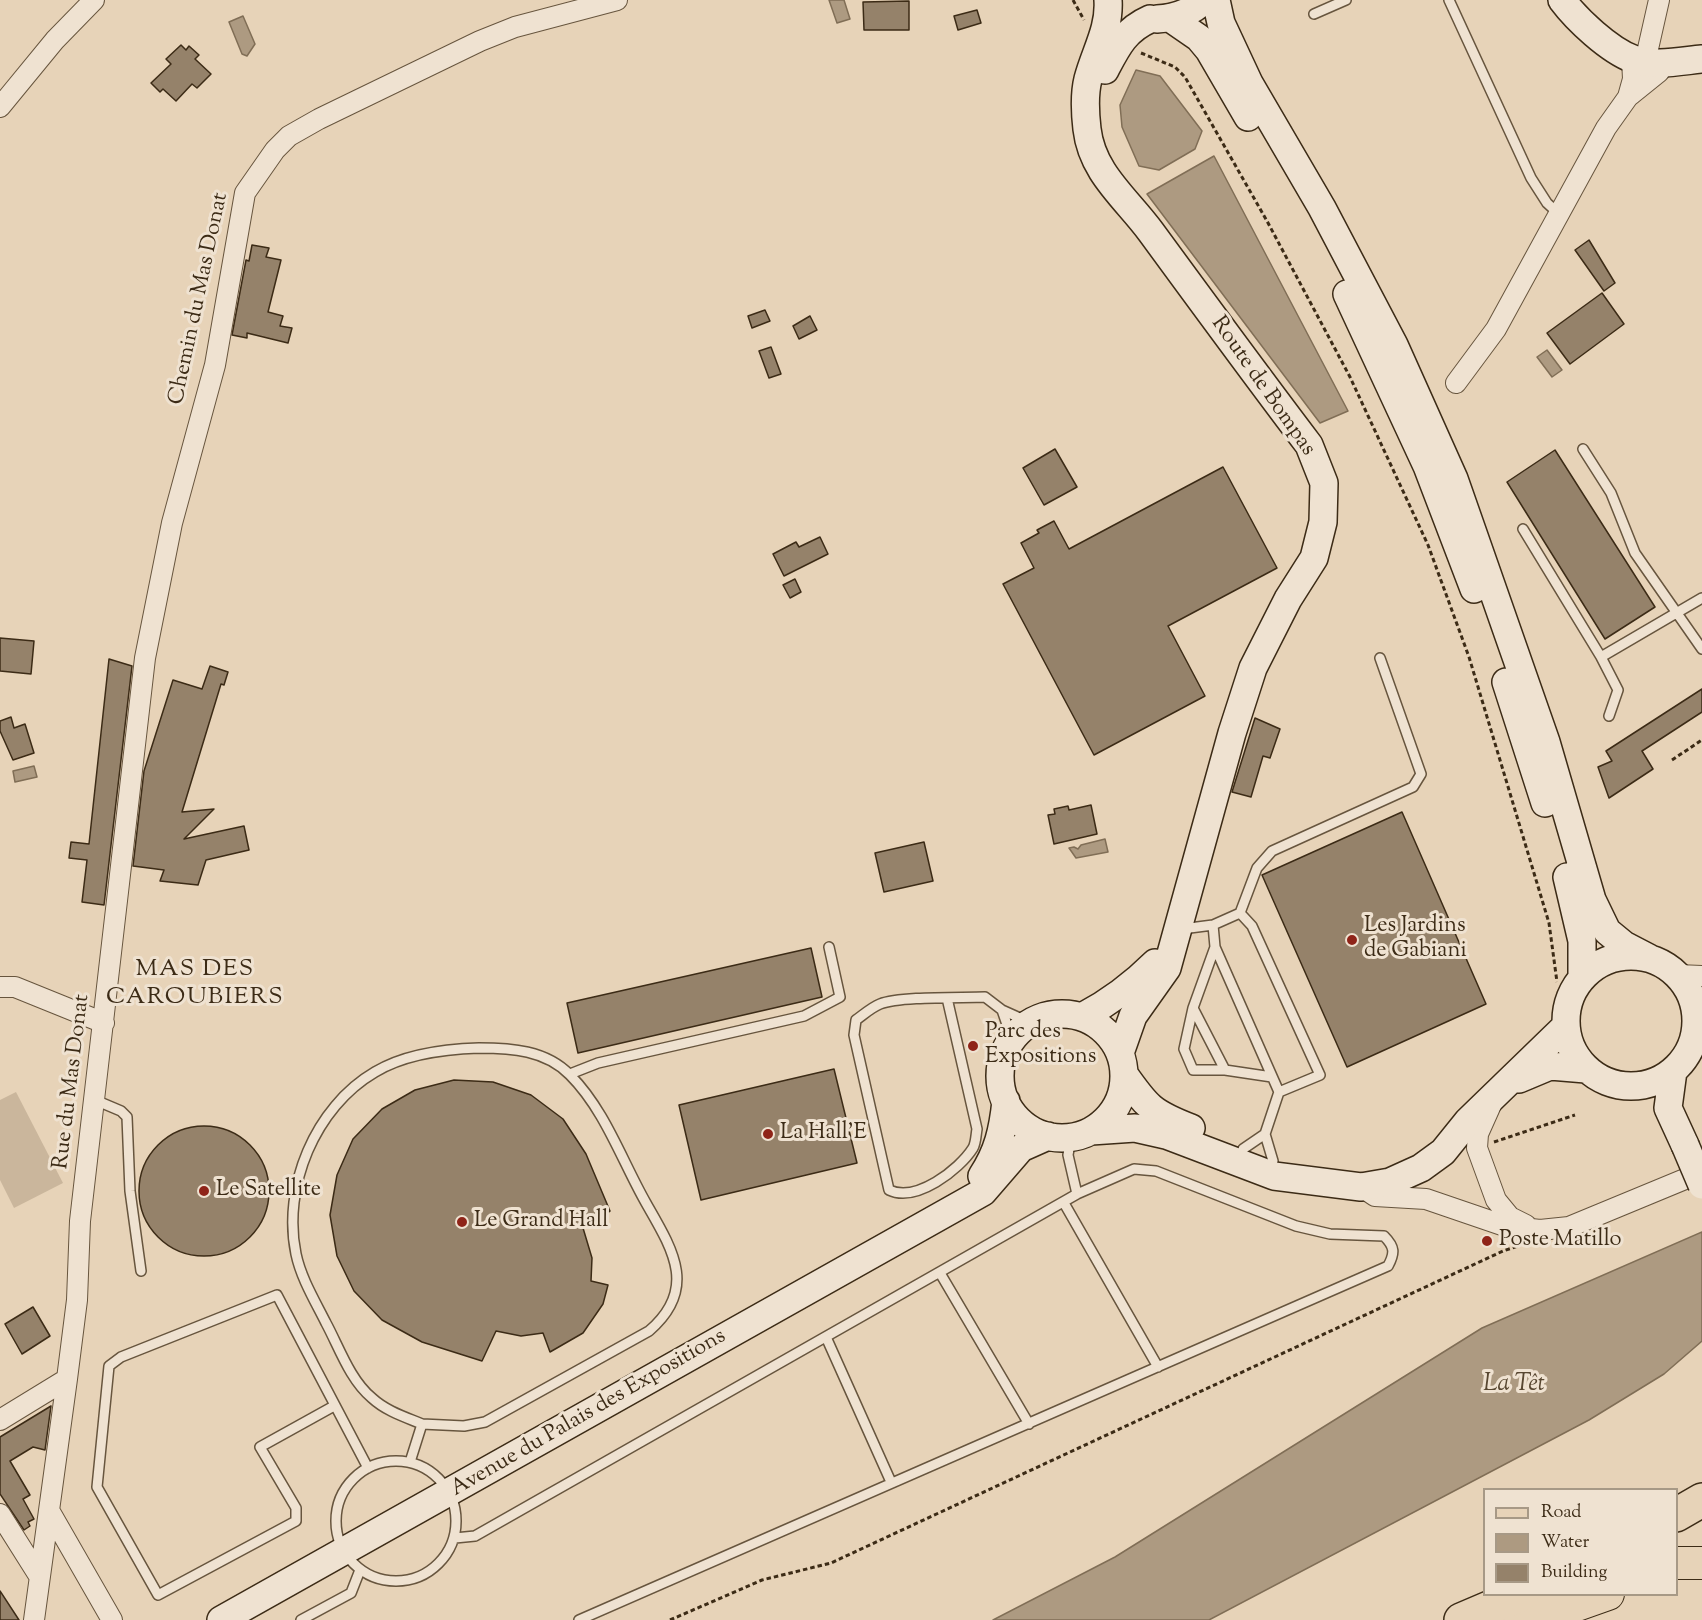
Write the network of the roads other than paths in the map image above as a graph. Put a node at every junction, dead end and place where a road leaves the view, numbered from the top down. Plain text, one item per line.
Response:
1 (94, 0) edge
2 (618, 0) edge
3 (1108, 0) edge
4 (1113, 0) edge
5 (1204, 0) edge
6 (1216, 0) edge
7 (1346, 0) edge
8 (1449, 0) edge
9 (1562, 0) edge
10 (1659, 0) edge
11 (1314, 14) dead end
12 (1160, 19) junction
13 (1702, 59) edge
14 (1646, 61) junction
15 (1628, 97) junction
16 (0, 107) edge
17 (1559, 214) junction
18 (1149, 229) junction
19 (1456, 383) dead end
20 (1583, 449) dead end
21 (1523, 529) dead end
22 (1702, 598) edge
23 (1675, 614) junction
24 (1702, 649) edge
25 (1601, 657) junction
26 (145, 658) joint
27 (1380, 658) dead end
28 (1609, 716) dead end
29 (1240, 913) junction
30 (1213, 925) junction
31 (1177, 929) junction
32 (829, 947) dead end
33 (1215, 947) junction
34 (1649, 958) junction
35 (1690, 975) edge
36 (1569, 980) junction
37 (0, 987) edge
38 (947, 998) junction
39 (1192, 1008) junction
40 (1002, 1010) junction
41 (1699, 1015) edge
42 (1082, 1017) junction
43 (104, 1023) junction
44 (1566, 1026) junction
45 (1022, 1031) junction
46 (1122, 1064) junction
47 (1587, 1069) junction
48 (1225, 1070) junction
49 (1673, 1071) junction
50 (570, 1074) junction
51 (1272, 1077) junction
52 (1629, 1086) junction
53 (1499, 1089) junction
54 (1279, 1092) junction
55 (95, 1100) junction
56 (1006, 1101) junction
57 (1668, 1108) junction
58 (1265, 1134) junction
59 (1070, 1135) junction
60 (1243, 1149) junction
61 (1273, 1161) junction
62 (1702, 1172) edge
63 (1328, 1183) junction
64 (1702, 1185) edge
65 (1361, 1186) junction
66 (1077, 1194) junction
67 (1064, 1203) junction
68 (956, 1206) junction
69 (1540, 1230) junction
70 (141, 1271) dead end
71 (940, 1274) junction
72 (826, 1337) junction
73 (1158, 1367) junction
74 (68, 1379) junction
75 (334, 1406) junction
76 (0, 1420) edge
77 (422, 1424) junction
78 (1029, 1424) junction
79 (410, 1462) junction
80 (368, 1468) junction
81 (891, 1482) junction
82 (450, 1493) junction
83 (1702, 1500) edge
84 (50, 1512) junction
85 (0, 1514) edge
86 (1678, 1514) edge
87 (455, 1538) junction
88 (352, 1561) junction
89 (1678, 1563) edge
90 (1702, 1563) edge
91 (1702, 1574) edge
92 (39, 1576) junction
93 (1678, 1576) edge
94 (1517, 1596) edge
95 (1567, 1596) edge
96 (1602, 1596) edge
97 (34, 1620) edge
98 (112, 1620) edge
99 (221, 1620) edge
100 (301, 1620) edge
101 (579, 1620) edge
102 (1461, 1620) edge
103 (1494, 1620) edge
104 (1533, 1620) edge

1 - 16 street
2 - 26 street, Chemin du Mas Donat
3 - 18 main road, Route de Bompas
4 - 12 main road
5 - 12 main road, Route de Bompas
6 - 34 main road
7 - 11 lane
8 - 17 lane
9 - 14 main road
10 - 14 street
12 - 18 main road, Route de Bompas
12 - 36 main road
13 - 14 main road
14 - 15 street
14 - 15 street
15 - 17 street
17 - 19 street
18 - 31 main road, Route de Bompas
20 - 23 lane
21 - 25 lane
22 - 23 lane
23 - 24 lane
23 - 25 lane
25 - 28 lane
26 - 43 street, Rue du Mas Donat
27 - 29 lane
29 - 30 lane
29 - 54 lane
30 - 31 lane
30 - 33 lane
31 - 42 main road, Route de Bompas
31 - 46 main road, Route de Bompas
32 - 50 lane
33 - 39 lane
33 - 51 lane
34 - 35 main road
34 - 36 main road
35 - 41 main road
36 - 44 main road
37 - 43 street
38 - 38 lane
38 - 40 lane
39 - 48 lane
39 - 48 lane
40 - 45 lane
40 - 45 lane
41 - 49 main road
42 - 45 main road
42 - 46 main road
43 - 55 street, Rue du Mas Donat
44 - 47 main road
44 - 53 main road
45 - 56 main road
46 - 59 main road
46 - 60 main road
47 - 52 main road
47 - 53 main road
48 - 51 lane
49 - 52 main road
49 - 57 main road
50 - 77 lane
50 - 77 lane
51 - 54 lane
52 - 57 main road
53 - 65 main road
53 - 69 street
54 - 58 lane
55 - 70 lane
55 - 74 street, Rue du Mas Donat
56 - 59 main road
56 - 68 main road, Avenue du Palais des Expositions
57 - 64 main road, bridge
58 - 60 lane
58 - 61 lane
59 - 63 main road
59 - 66 lane
59 - 68 main road, Avenue du Palais des Expositions
60 - 61 main road
61 - 63 main road
62 - 69 street
63 - 65 main road
65 - 69 street
66 - 67 lane
66 - 73 lane
67 - 71 lane
67 - 73 lane
68 - 82 main road, Avenue du Palais des Expositions
71 - 72 lane
71 - 78 lane
72 - 81 lane
72 - 87 lane
73 - 78 lane
74 - 76 street
74 - 84 street, Rue du Mas Donat
75 - 75 lane
75 - 80 lane
77 - 79 lane
78 - 81 lane
79 - 80 lane
79 - 82 lane
80 - 88 lane
81 - 101 lane
82 - 87 lane
82 - 88 main road, Avenue du Palais des Expositions
83 - 86 highway
84 - 92 street, Rue du Mas Donat
84 - 98 street
85 - 92 street
87 - 88 lane
88 - 99 main road, Avenue du Palais des Expositions
88 - 100 lane
89 - 90 main road
91 - 93 main road
92 - 97 street, Rue du Mas Donat
94 - 102 highway
95 - 103 main road
96 - 104 main road

